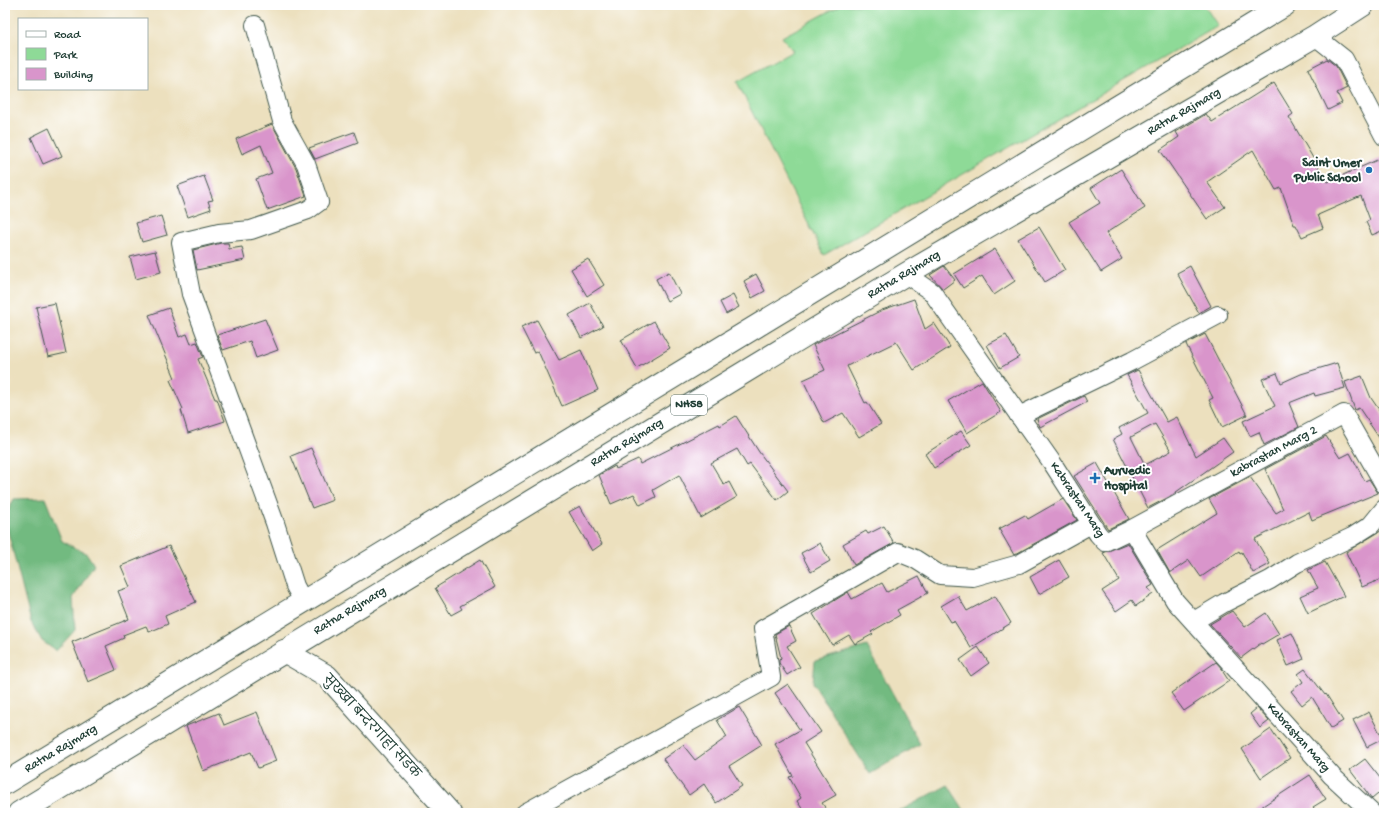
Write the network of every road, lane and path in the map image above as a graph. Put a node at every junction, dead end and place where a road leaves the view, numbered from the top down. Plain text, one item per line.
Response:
1 (1285, 5) edge
2 (1363, 5) edge
3 (255, 25) dead end
4 (1315, 36) junction
5 (1384, 136) edge
6 (906, 274) junction
7 (1218, 315) dead end
8 (1019, 416) junction
9 (1384, 484) edge
10 (1384, 508) edge
11 (1091, 524) junction
12 (1132, 529) junction
13 (304, 601) junction
14 (1194, 621) junction
15 (284, 650) junction
16 (5, 783) edge
17 (18, 813) edge
18 (450, 813) edge
19 (525, 813) edge
20 (1372, 813) edge

1 - 13 main road, Ratna Rajmarg / NH58
2 - 4 main road, Ratna Rajmarg / NH58
3 - 13 street
4 - 5 street
4 - 6 main road, Ratna Rajmarg / NH58
6 - 8 street, Kabrastan Marg
6 - 15 main road, Ratna Rajmarg / NH58
7 - 8 street
8 - 11 street, Kabrastan Marg
9 - 12 street, kabrastan Marg 2
10 - 14 street
11 - 12 street, Kabrastan Marg
11 - 19 street
12 - 14 street, Kabrastan Marg
13 - 16 main road, Ratna Rajmarg / NH58
14 - 20 street, Kabrastan Marg
15 - 17 main road, Ratna Rajmarg / NH58
15 - 18 main road, सुख्खा बन्दरगाहा सडक

